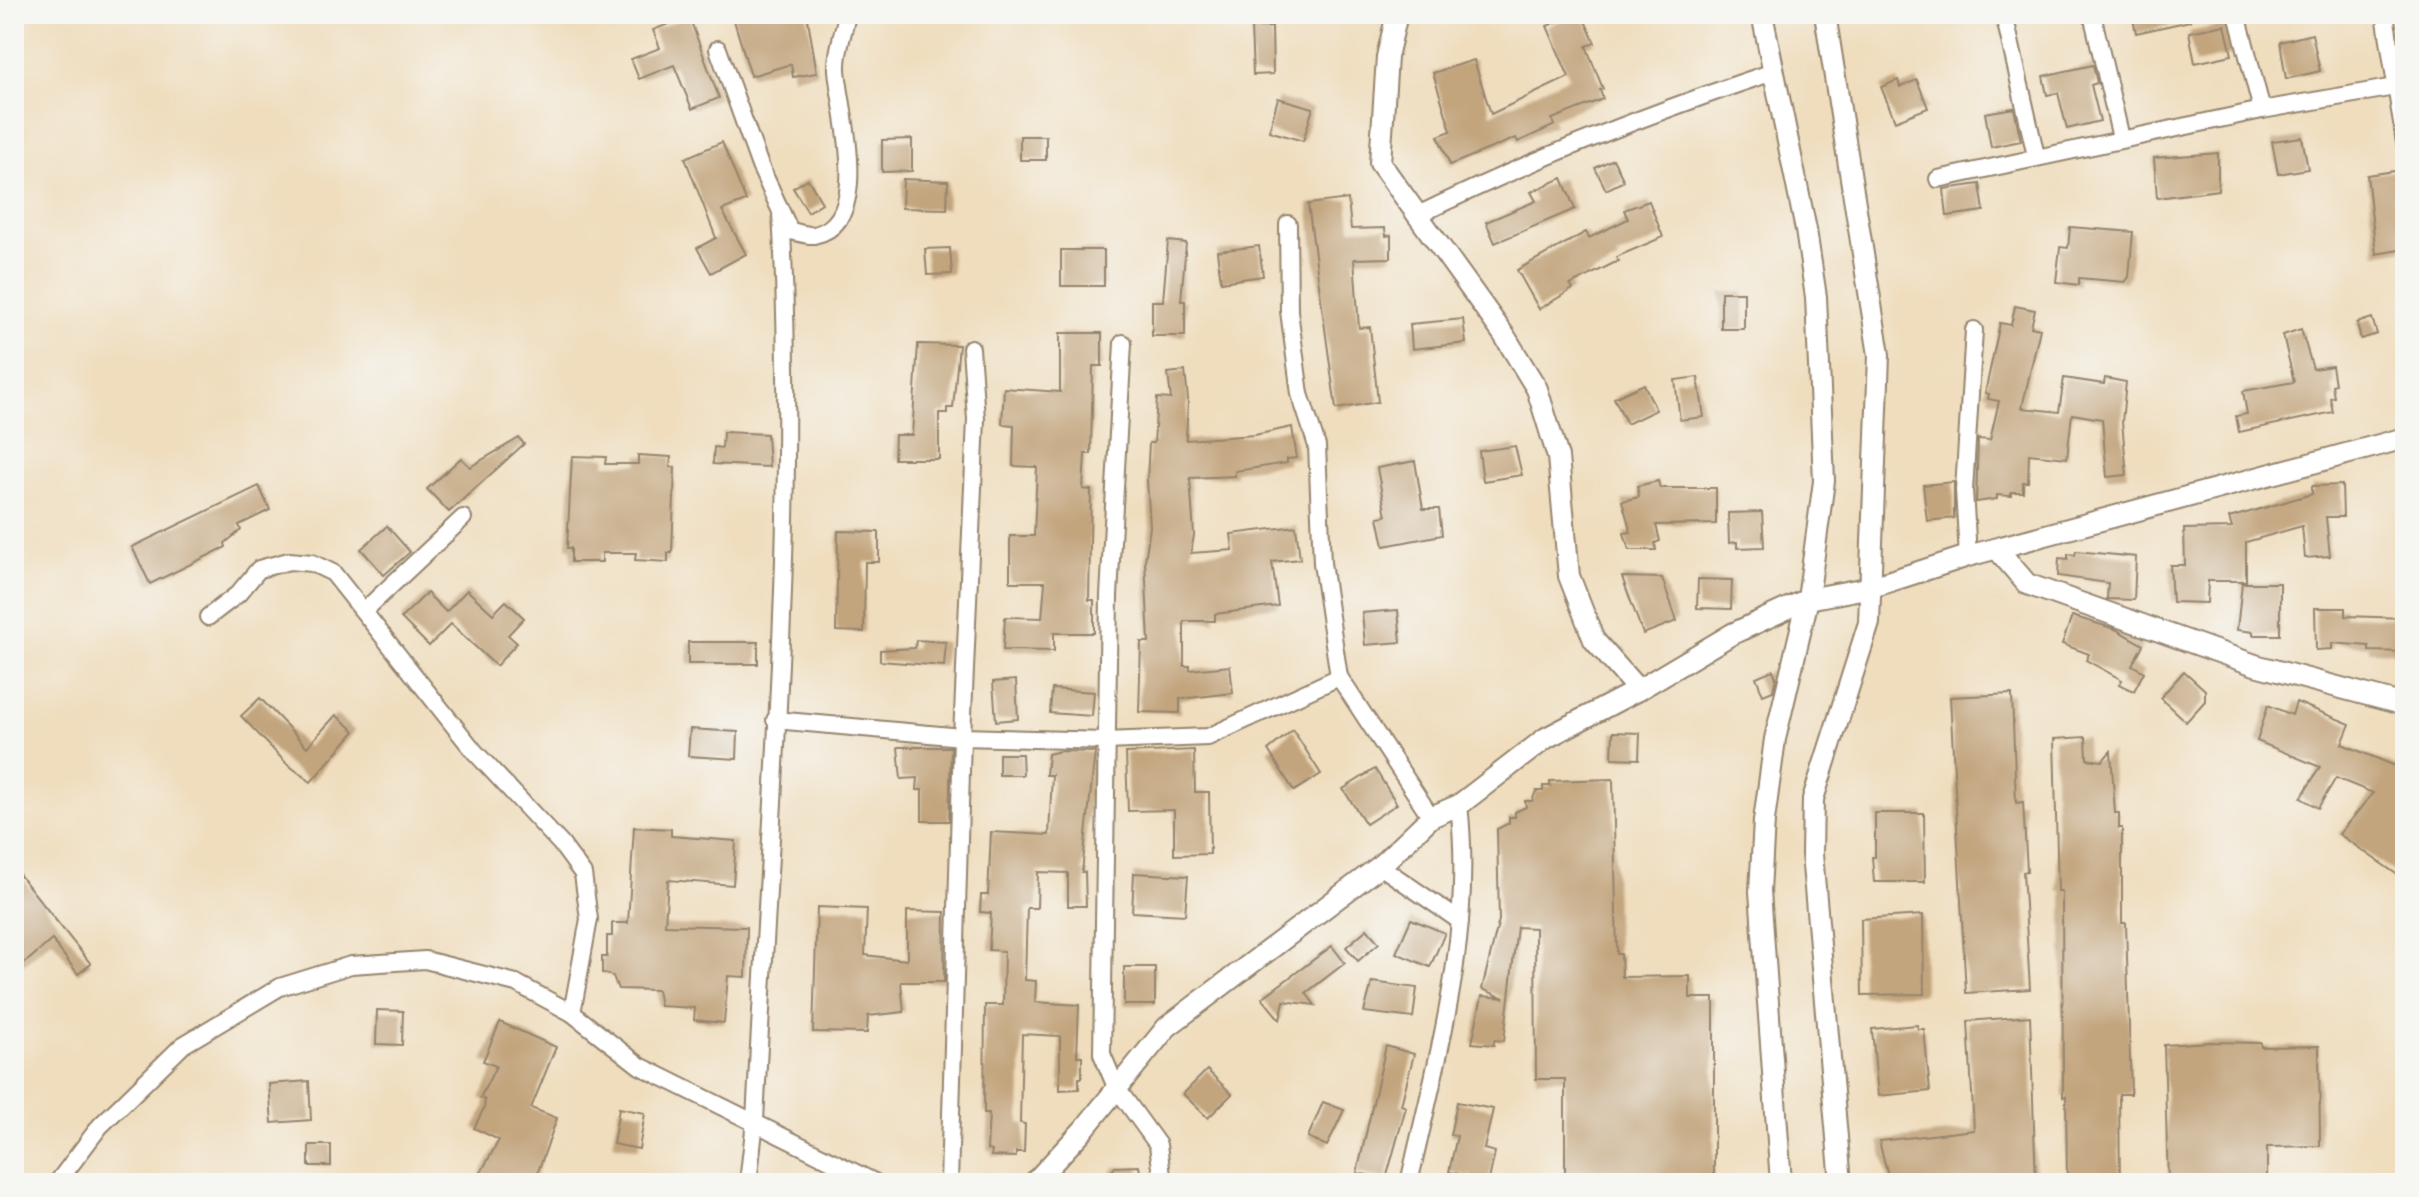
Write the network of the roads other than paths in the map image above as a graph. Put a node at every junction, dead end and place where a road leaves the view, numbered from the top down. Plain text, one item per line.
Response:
1 (847, 14) edge
2 (1397, 14) edge
3 (1762, 14) edge
4 (1825, 14) edge
5 (2004, 14) edge
6 (2092, 14) edge
7 (2237, 14) edge
8 (2385, 14) edge
9 (718, 49) dead end
10 (1773, 72) junction
11 (2395, 87) junction
12 (2262, 110) junction
13 (2121, 138) junction
14 (2405, 143) edge
15 (2036, 156) junction
16 (1938, 179) dead end
17 (781, 213) junction
18 (1416, 216) junction
19 (1288, 224) dead end
20 (1974, 330) dead end
21 (1123, 343) dead end
22 (971, 348) dead end
23 (2405, 438) edge
24 (463, 518) dead end
25 (1998, 550) junction
26 (1968, 556) junction
27 (1866, 588) junction
28 (1808, 599) junction
29 (365, 610) junction
30 (208, 617) dead end
31 (1339, 677) junction
32 (1638, 690) junction
33 (2405, 705) edge
34 (775, 720) junction
35 (962, 737) junction
36 (1105, 741) junction
37 (1459, 805) junction
38 (1431, 817) junction
39 (1380, 866) junction
40 (1460, 921) junction
41 (572, 1013) junction
42 (1116, 1087) junction
43 (755, 1121) junction
44 (57, 1183) edge
45 (748, 1183) edge
46 (876, 1183) edge
47 (949, 1183) edge
48 (1034, 1183) edge
49 (1163, 1183) edge
50 (1409, 1183) edge
51 (1781, 1183) edge
52 (1841, 1183) edge

1 - 17 street
2 - 18 street
3 - 10 street
4 - 27 street
5 - 15 street
6 - 13 street
7 - 12 street
8 - 11 street
9 - 17 street
10 - 18 street
10 - 28 street
11 - 12 street
11 - 14 street
12 - 13 street
13 - 15 street
15 - 16 street
17 - 34 street
18 - 32 street
19 - 31 street
20 - 26 street
21 - 36 street
22 - 35 street
23 - 25 street
24 - 29 street
25 - 26 street
25 - 33 street
26 - 27 street
27 - 28 street
27 - 52 street
28 - 32 street
28 - 51 street
29 - 30 street
29 - 41 street
31 - 36 street
31 - 38 street
32 - 37 street
34 - 35 street
34 - 43 street
35 - 36 street
35 - 47 street
36 - 42 street
37 - 38 street
37 - 40 street
38 - 39 street
39 - 40 street
39 - 42 street
40 - 50 street
41 - 43 street
41 - 44 street
42 - 48 street
42 - 49 street
43 - 45 street
43 - 46 street

